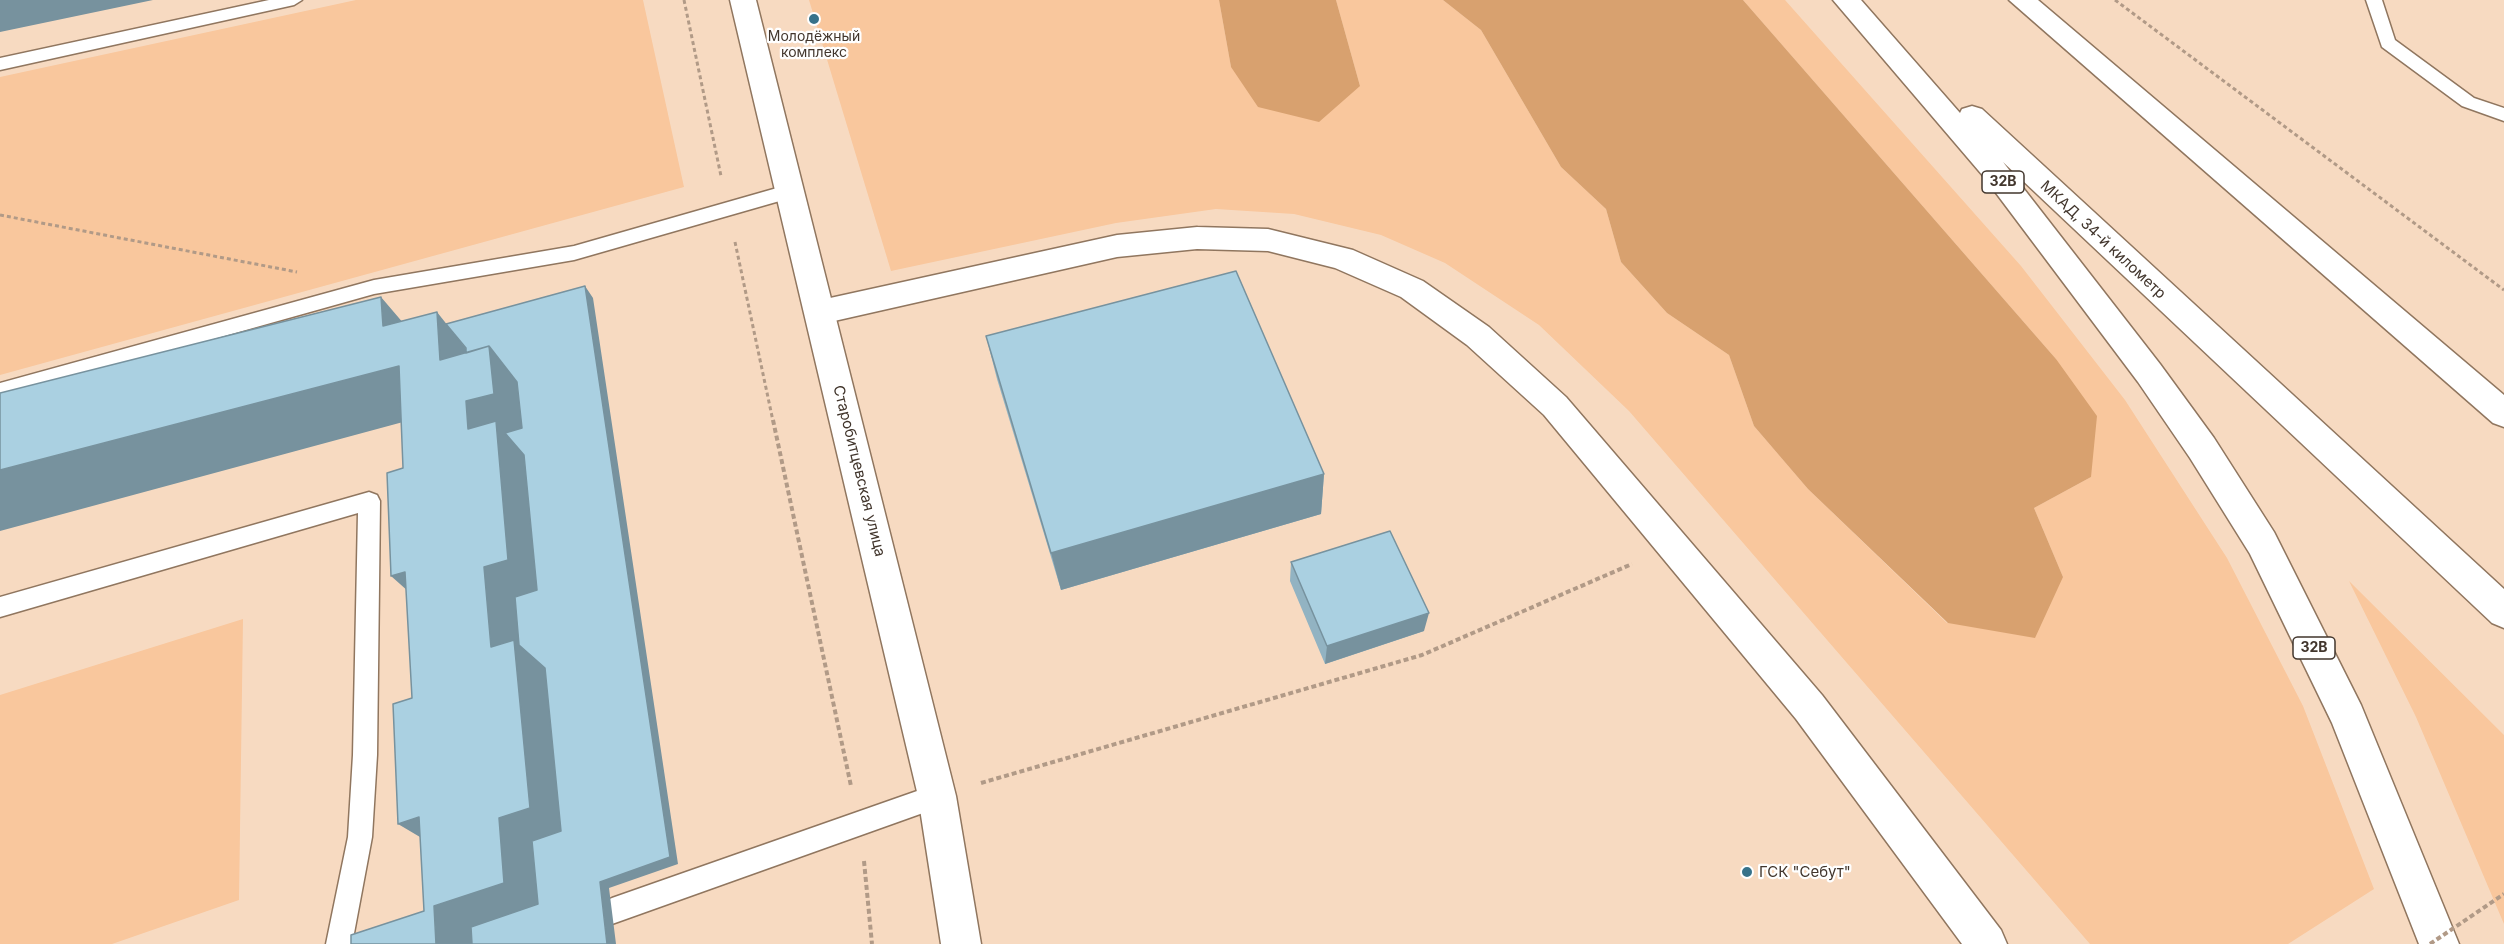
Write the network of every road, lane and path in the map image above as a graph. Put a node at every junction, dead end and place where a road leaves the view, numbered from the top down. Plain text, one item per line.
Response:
1 (294, 0) edge
2 (684, 0) edge
3 (743, 0) edge
4 (1846, 0) edge
5 (1854, 0) edge
6 (2022, 0) edge
7 (2115, 0) edge
8 (2374, 0) edge
9 (2040, 10) edge
10 (0, 64) edge
11 (2468, 102) junction
12 (2504, 109) edge
13 (2504, 115) edge
14 (791, 191) junction
15 (728, 208) junction
16 (0, 215) edge
17 (304, 273) dead end
18 (2504, 290) edge
19 (821, 312) junction
20 (0, 391) edge
21 (2498, 409) edge
22 (1636, 562) dead end
23 (0, 607) edge
24 (2504, 612) edge
25 (937, 796) junction
26 (860, 824) junction
27 (2504, 894) edge
28 (612, 911) dead end
29 (339, 944) edge
30 (872, 944) edge
31 (961, 944) edge
32 (1987, 944) edge
33 (2430, 944) edge
34 (2439, 944) edge

1 - 10 lane
2 - 15 path
3 - 14 main road, Старобитцевская улица
4 - 34 main road, 32B
5 - 24 main road, МКАД, 34-й километр
6 - 9 main road
7 - 18 path
8 - 11 lane
9 - 21 main road
11 - 12 lane
11 - 13 lane
14 - 15 lane
14 - 19 main road, Старобитцевская улица
15 - 20 lane
15 - 26 path
16 - 17 path
19 - 25 main road, Старобитцевская улица
19 - 32 main road
22 - 25 path
23 - 29 lane
25 - 26 lane
25 - 31 main road, Старобитцевская улица
26 - 28 lane
26 - 30 path
27 - 33 path, bridge

